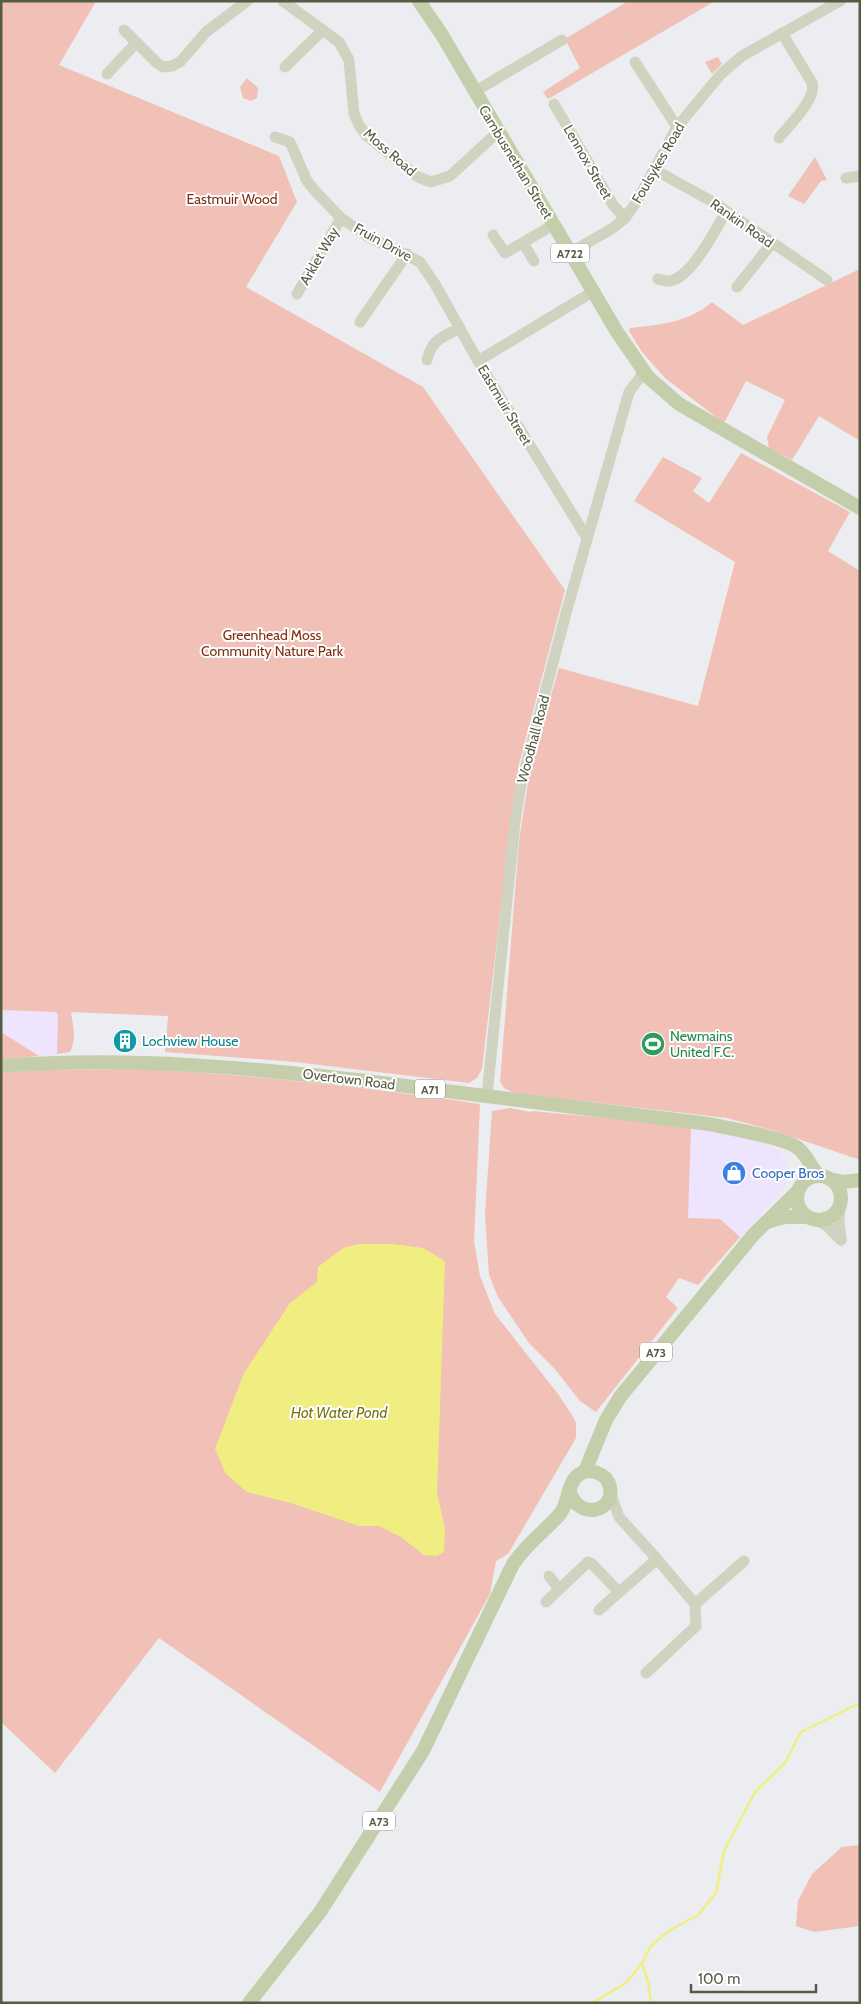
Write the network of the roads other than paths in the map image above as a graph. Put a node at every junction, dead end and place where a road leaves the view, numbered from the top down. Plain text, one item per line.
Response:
1 (283, 1) edge
2 (419, 1) edge
3 (840, 1) edge
4 (243, 2) edge
5 (124, 30) dead end
6 (322, 30) junction
7 (782, 33) junction
8 (562, 40) dead end
9 (136, 43) junction
10 (635, 62) dead end
11 (285, 68) dead end
12 (107, 74) dead end
13 (474, 92) junction
14 (554, 104) dead end
15 (677, 127) junction
16 (498, 132) junction
17 (275, 138) dead end
18 (779, 138) dead end
19 (655, 170) junction
20 (860, 176) edge
21 (846, 178) dead end
22 (726, 212) junction
23 (341, 218) junction
24 (625, 218) junction
25 (554, 225) junction
26 (494, 235) dead end
27 (523, 242) junction
28 (772, 243) junction
29 (570, 253) junction
30 (407, 254) junction
31 (534, 261) dead end
32 (658, 279) dead end
33 (827, 280) dead end
34 (737, 287) dead end
35 (594, 291) junction
36 (297, 294) dead end
37 (360, 322) dead end
38 (460, 328) junction
39 (427, 360) dead end
40 (478, 361) junction
41 (644, 372) junction
42 (860, 508) edge
43 (588, 533) junction
44 (1, 1066) edge
45 (487, 1096) junction
46 (806, 1158) junction
47 (825, 1178) junction
48 (860, 1180) edge
49 (800, 1188) junction
50 (841, 1204) junction
51 (812, 1219) junction
52 (764, 1223) junction
53 (600, 1437) junction
54 (585, 1471) junction
55 (600, 1473) junction
56 (570, 1492) junction
57 (610, 1492) junction
58 (582, 1509) junction
59 (597, 1509) junction
60 (619, 1517) junction
61 (549, 1525) junction
62 (657, 1559) junction
63 (744, 1561) dead end
64 (549, 1576) dead end
65 (559, 1589) junction
66 (619, 1592) junction
67 (546, 1602) dead end
68 (695, 1604) junction
69 (600, 1610) dead end
70 (646, 1673) dead end
71 (248, 2003) edge

1 - 6 street, Moss Road
2 - 13 main road, Cambusnethan Street / A722
3 - 7 street, Foulsykes Road
4 - 9 street
5 - 9 street
6 - 11 street
6 - 16 street, Moss Road
7 - 15 street, Foulsykes Road
7 - 18 street
8 - 13 street
9 - 12 street
10 - 15 street
13 - 16 main road, Cambusnethan Street / A722
14 - 24 street, Lennox Street
15 - 19 street, Foulsykes Road
16 - 25 main road, Cambusnethan Street / A722
17 - 23 street, Fruin Drive
19 - 22 street, Rankin Road
19 - 24 street, Foulsykes Road
20 - 21 street
22 - 28 street, Rankin Road
22 - 32 street
23 - 30 street, Fruin Drive
23 - 36 street, Arklet Way
24 - 29 street, Foulsykes Road
25 - 27 street
25 - 29 main road, Cambusnethan Street / A722
26 - 27 street
27 - 31 street
28 - 33 street, Rankin Road
28 - 34 street
29 - 35 main road, Cambusnethan Street / A722
30 - 37 street
30 - 38 street, Fruin Drive
35 - 40 street, Eastmuir Street
35 - 41 main road, Cambusnethan Street / A722
38 - 39 street
38 - 40 street, Fruin Drive
40 - 43 street, Eastmuir Street
41 - 42 main road, Cambusnethan Street / A722
41 - 43 street, Woodhall Road
43 - 45 street, Woodhall Road
44 - 45 main road, Overtown Road / A71
45 - 46 main road, Overtown Road / A71
46 - 47 main road, Overtown Road / A71
46 - 49 main road
47 - 48 main road, A73
47 - 49 main road, A73
47 - 50 main road
48 - 50 main road, A73
49 - 51 main road
49 - 52 main road, A73
50 - 51 main road, A73
50 - 51 street
51 - 52 main road
52 - 53 main road, A73
53 - 54 main road
53 - 55 main road
54 - 55 main road
54 - 56 main road
55 - 57 main road
56 - 58 main road
56 - 61 main road
57 - 59 main road
57 - 60 street
58 - 59 main road
58 - 61 main road
59 - 60 street
60 - 62 street
61 - 71 main road, A73
62 - 66 street
62 - 68 street
63 - 68 street
64 - 65 street
65 - 66 street
65 - 67 street
66 - 69 street
68 - 70 street

